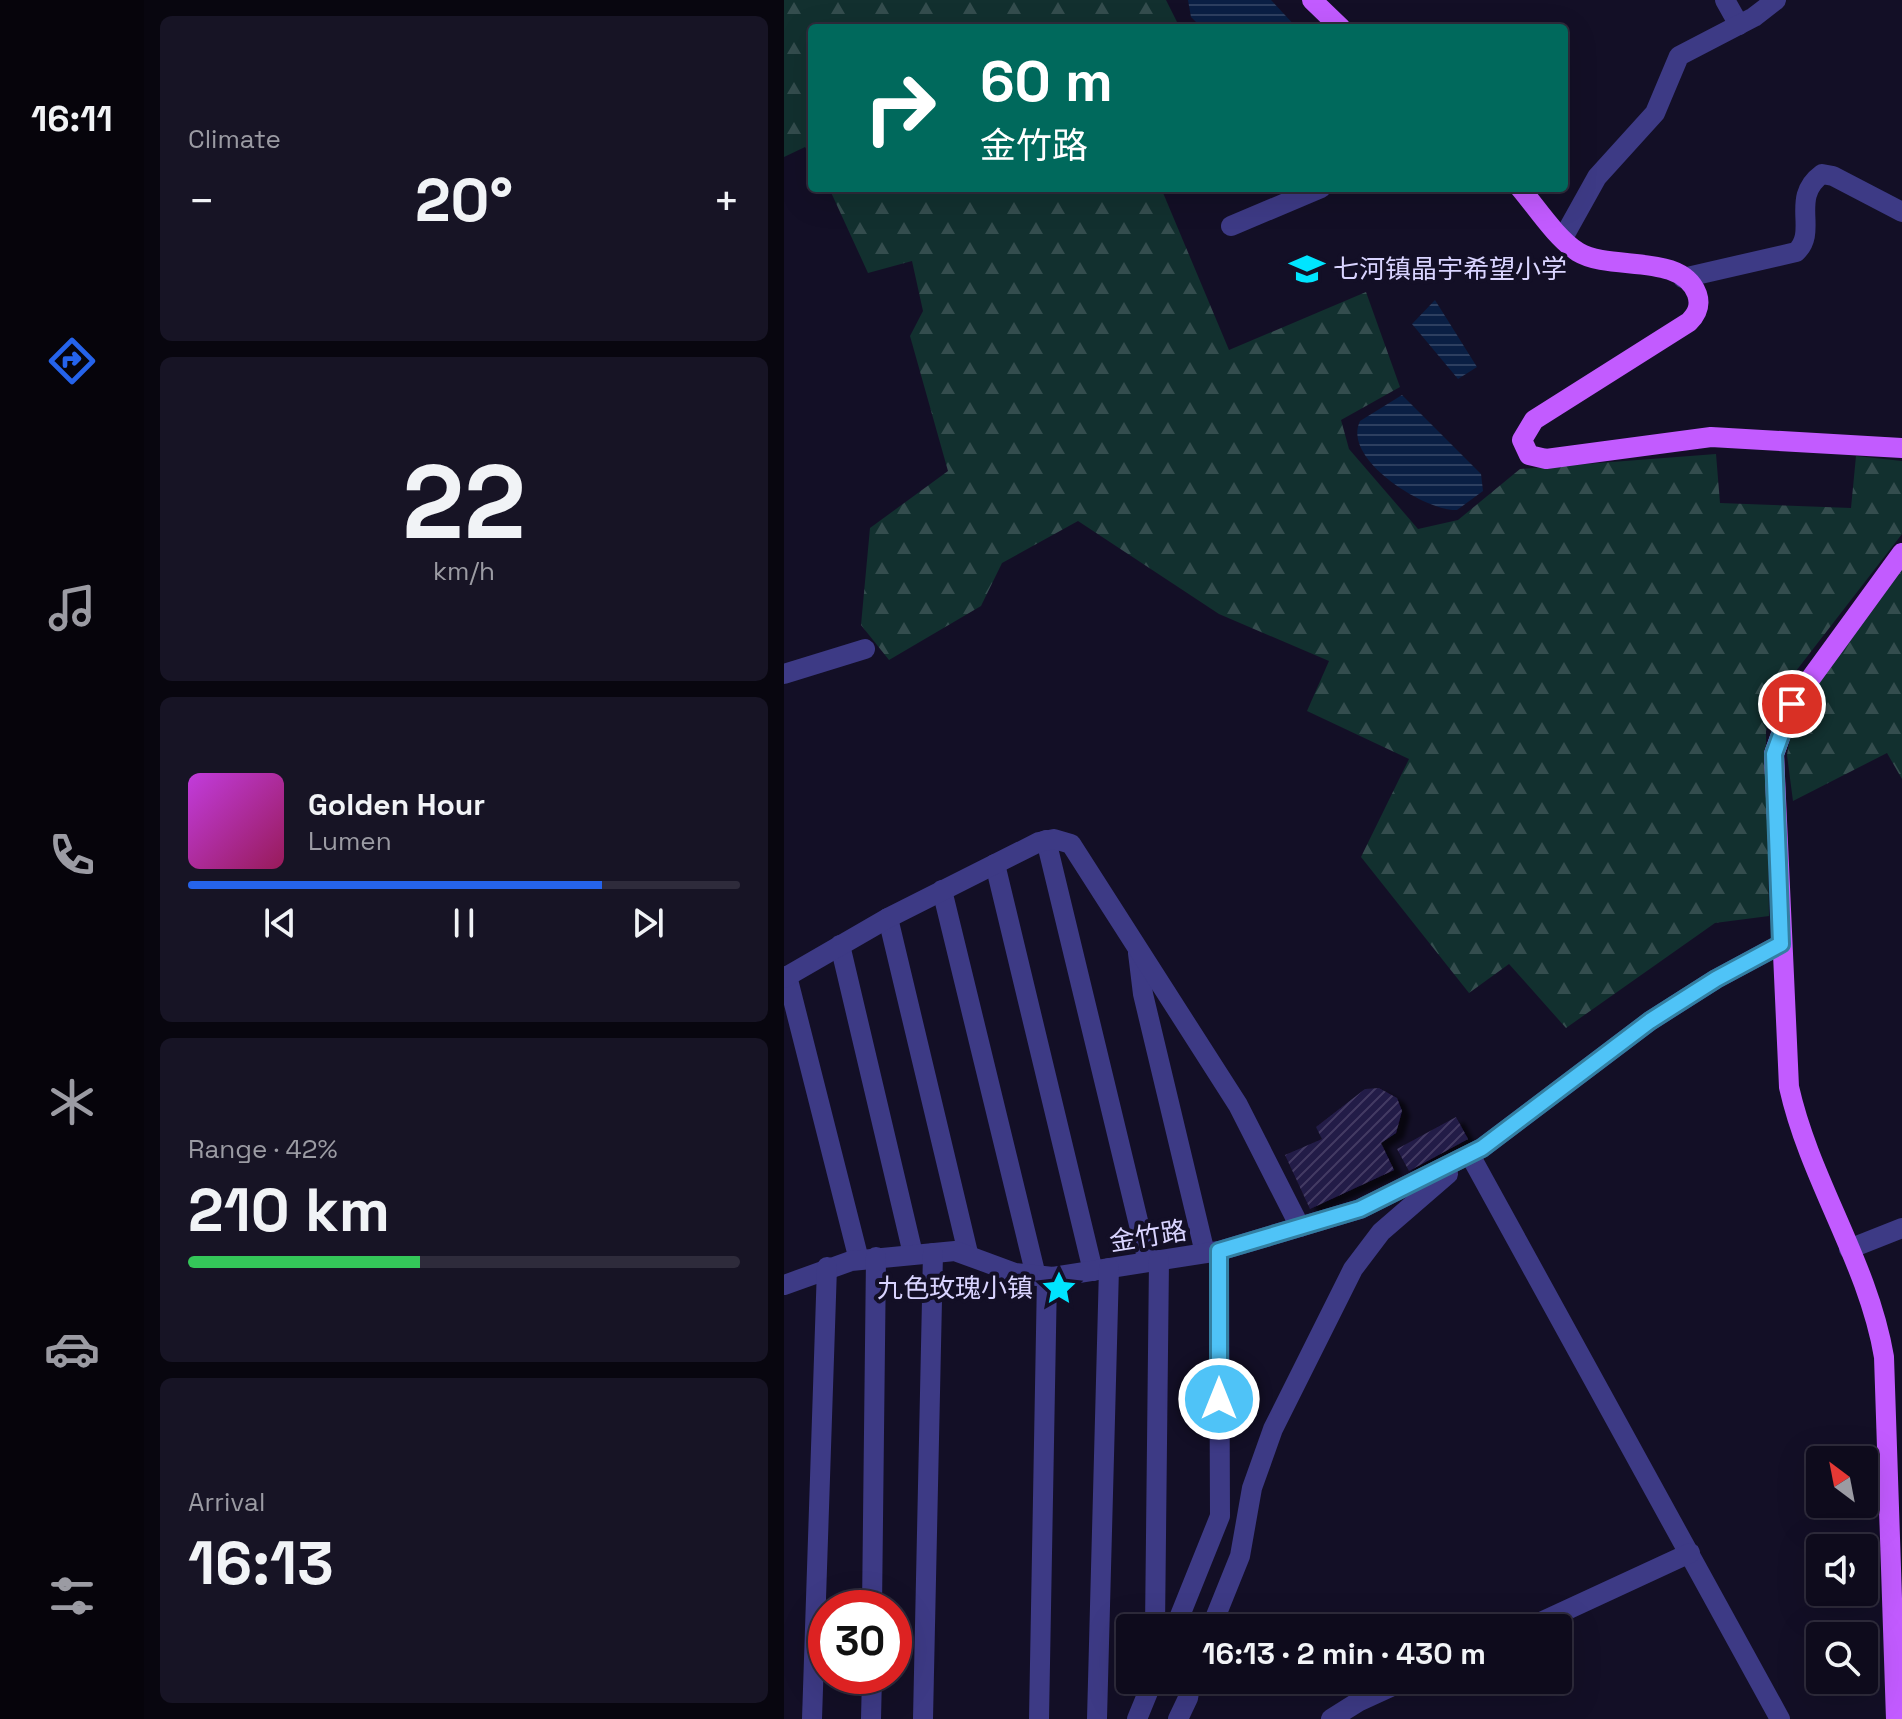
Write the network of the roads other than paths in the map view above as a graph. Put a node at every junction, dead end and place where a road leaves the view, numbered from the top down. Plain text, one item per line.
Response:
1 (1312, 0) edge
2 (1725, 0) edge
3 (1776, 0) edge
4 (1337, 24) edge
5 (1739, 25) junction
6 (1312, 192) edge
7 (1523, 192) edge
8 (1902, 212) edge
9 (1231, 226) dead end
10 (1563, 238) junction
11 (1683, 278) junction
12 (1902, 448) edge
13 (1902, 553) edge
14 (865, 649) dead end
15 (784, 674) edge
16 (1046, 840) junction
17 (995, 864) junction
18 (942, 890) junction
19 (888, 918) junction
20 (1781, 944) junction
21 (840, 945) junction
22 (1138, 949) junction
23 (785, 977) edge
24 (1465, 1157) junction
25 (1300, 1227) junction
26 (1902, 1228) edge
27 (1849, 1249) junction
28 (1212, 1252) junction
29 (923, 1253) junction
30 (968, 1253) junction
31 (868, 1258) junction
32 (1153, 1261) junction
33 (827, 1267) junction
34 (1101, 1269) junction
35 (1041, 1276) junction
36 (784, 1285) edge
37 (1690, 1553) junction
38 (872, 1590) edge
39 (1155, 1614) edge
40 (1181, 1614) edge
41 (1217, 1614) edge
42 (1558, 1614) edge
43 (872, 1694) edge
44 (1147, 1694) edge
45 (1189, 1694) edge
46 (1374, 1694) edge
47 (812, 1719) edge
48 (871, 1719) edge
49 (923, 1719) edge
50 (1039, 1719) edge
51 (1097, 1719) edge
52 (1137, 1719) edge
53 (1178, 1719) edge
54 (1331, 1719) edge
55 (1780, 1719) edge
56 (1896, 1719) edge

1 - 4 main road
2 - 5 street
3 - 5 street
5 - 10 street
6 - 9 street
7 - 10 main road
8 - 11 street
10 - 11 main road
11 - 12 main road
13 - 20 main road
14 - 15 street
16 - 17 street
16 - 22 street
16 - 32 street
17 - 18 street
17 - 34 street
18 - 19 street
18 - 35 street
19 - 21 street
19 - 30 street
20 - 24 street, 金竹路
20 - 27 main road
21 - 23 street
21 - 29 street
22 - 25 street
22 - 28 street
23 - 31 street
24 - 25 street, 金竹路
24 - 37 street
24 - 41 street
25 - 28 street, 金竹路
26 - 27 street
27 - 56 main road
28 - 32 street, 金竹路
28 - 40 street
29 - 30 street, 金竹路
29 - 31 street, 金竹路
29 - 49 street
30 - 35 street, 金竹路
31 - 33 street, 金竹路
31 - 38 street
32 - 34 street, 金竹路
32 - 39 street
33 - 36 street, 金竹路
33 - 47 street
34 - 35 street, 金竹路
34 - 51 street
35 - 50 street
37 - 42 street
37 - 55 street
43 - 48 street
44 - 52 street
45 - 53 street
46 - 54 street

